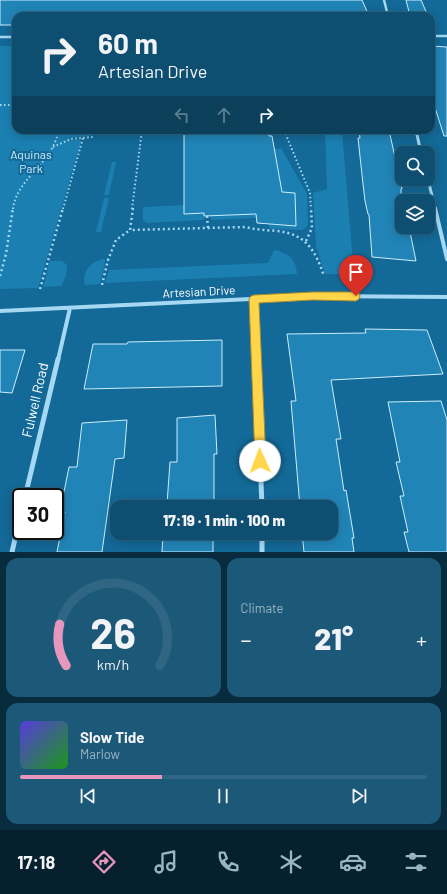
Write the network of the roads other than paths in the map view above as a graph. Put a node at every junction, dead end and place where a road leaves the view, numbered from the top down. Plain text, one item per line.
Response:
1 (384, 0) edge
2 (387, 12) edge
3 (435, 36) edge
4 (447, 36) edge
5 (0, 37) edge
6 (12, 37) edge
7 (417, 134) edge
8 (420, 146) edge
9 (430, 186) edge
10 (447, 259) edge
11 (447, 297) edge
12 (254, 299) junction
13 (70, 308) junction
14 (0, 311) edge
15 (27, 488) edge
16 (262, 500) edge
17 (15, 540) edge
18 (262, 540) edge
19 (12, 552) edge
20 (262, 552) edge

1 - 2 street
3 - 4 street
5 - 6 street
7 - 8 street
9 - 10 street
11 - 12 street, Artesian Drive
12 - 13 street, Artesian Drive
12 - 16 street
13 - 14 street, Artesian Drive
13 - 15 street, Fulwell Road
17 - 19 street
18 - 20 street

